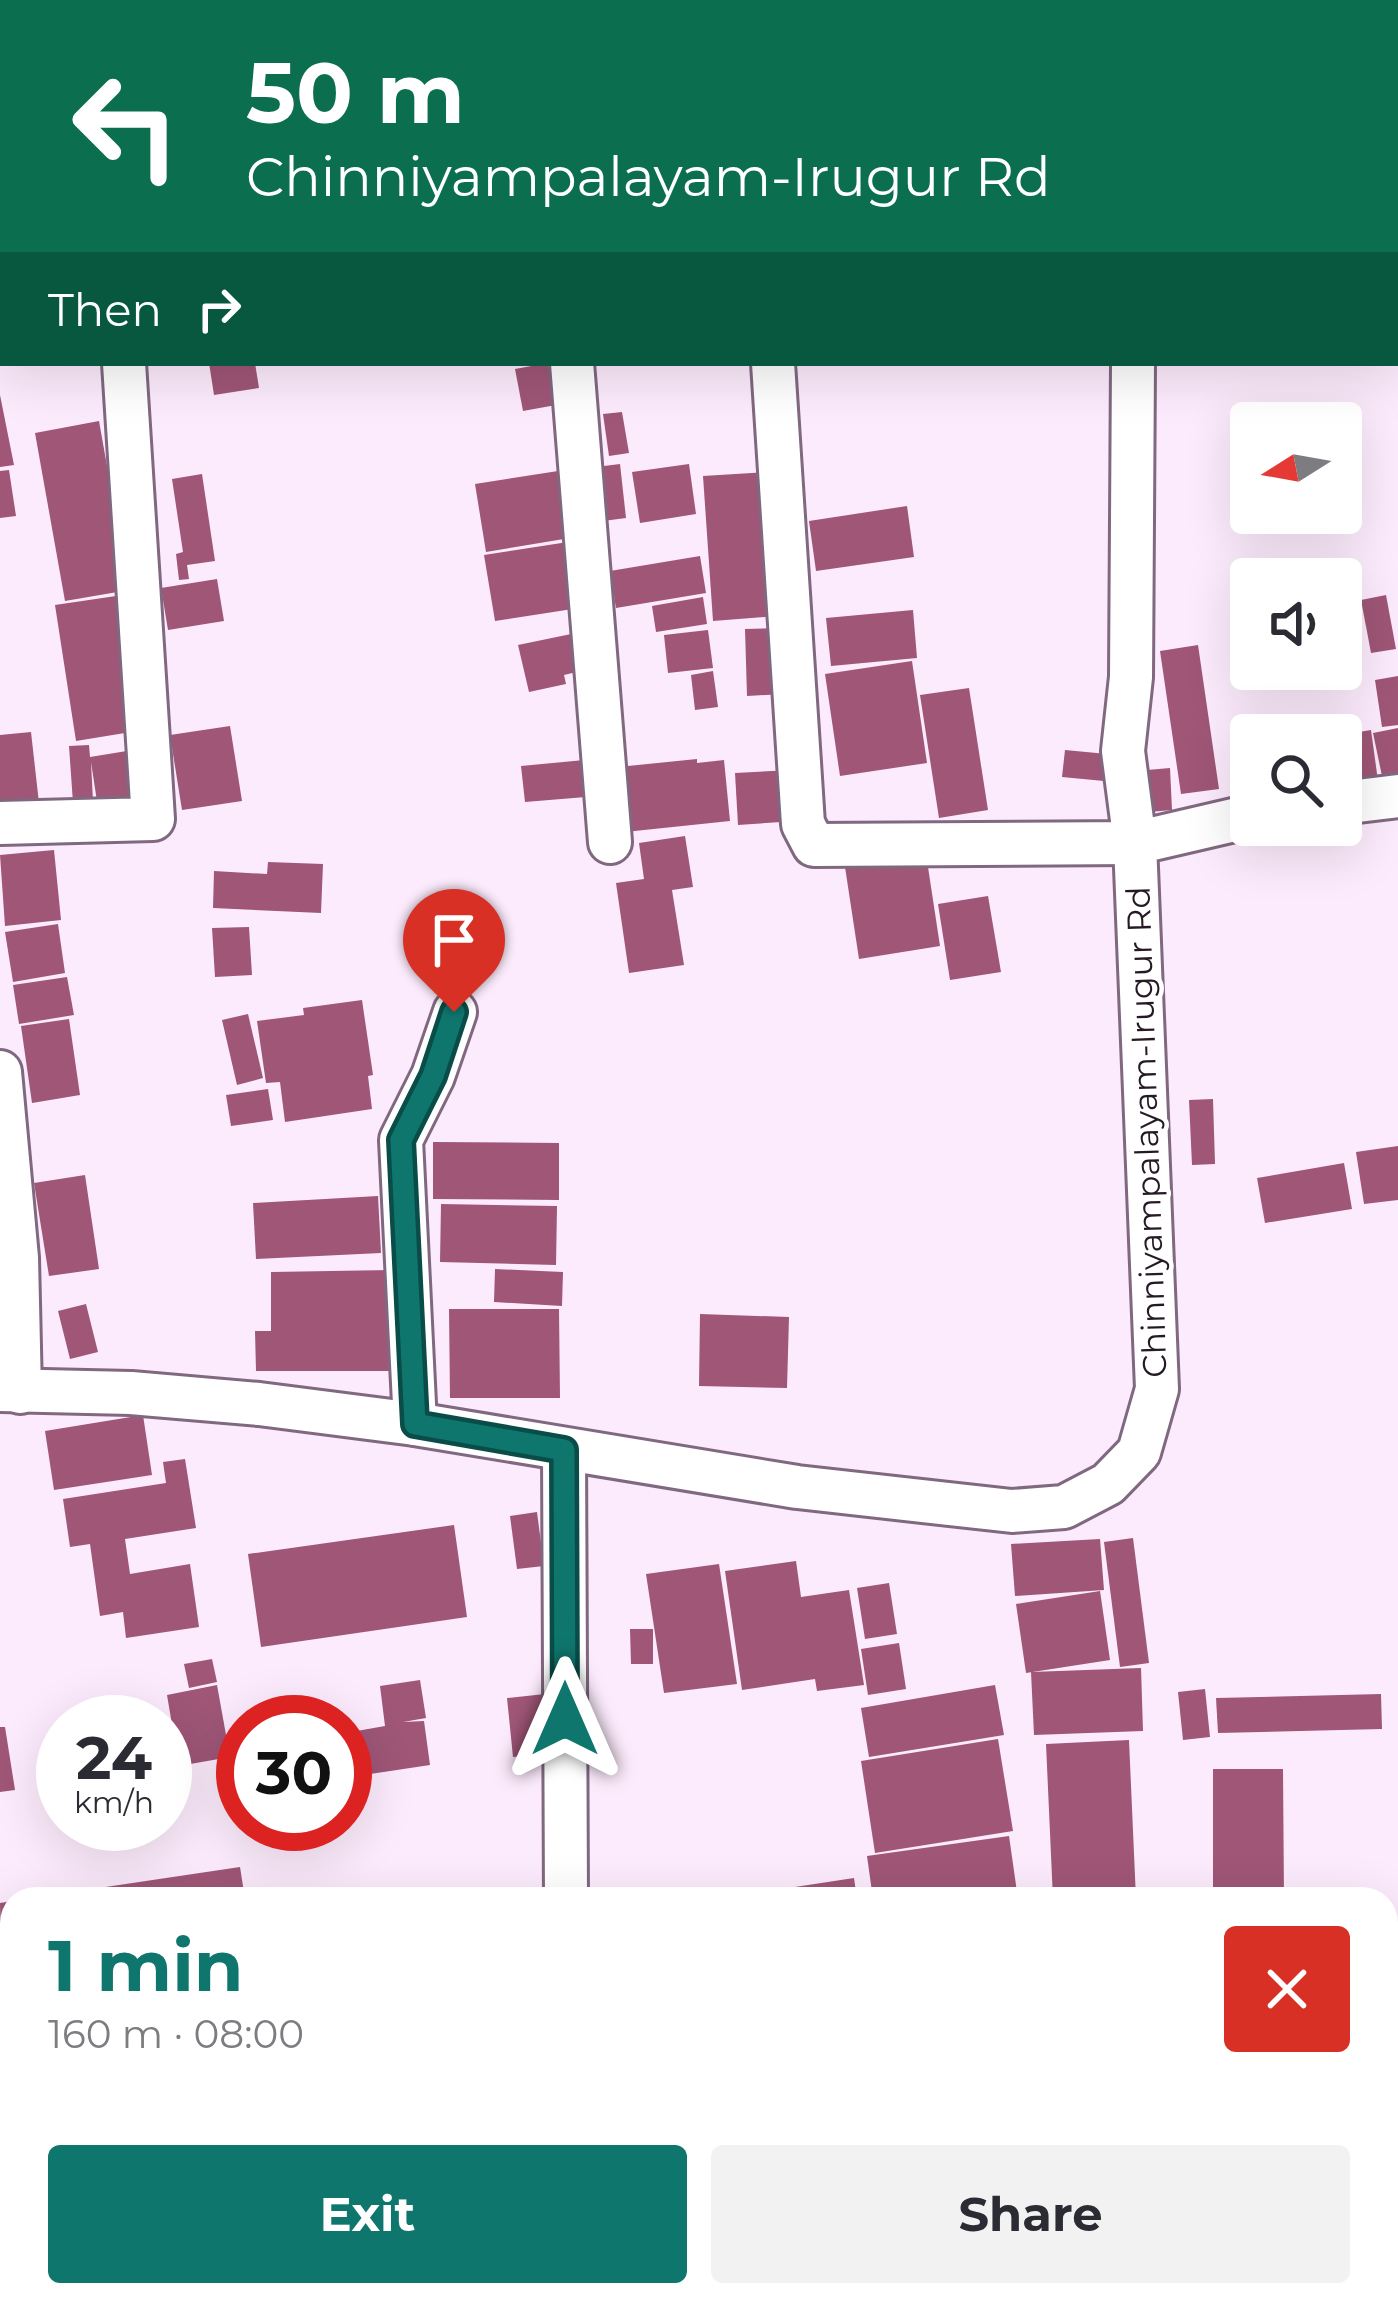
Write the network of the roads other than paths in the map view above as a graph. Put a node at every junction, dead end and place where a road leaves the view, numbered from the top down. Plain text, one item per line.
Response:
1 (124, 366) edge
2 (572, 366) edge
3 (773, 366) edge
4 (1133, 366) edge
5 (1398, 796) edge
6 (1362, 800) edge
7 (1230, 821) edge
8 (0, 823) edge
9 (610, 842) dead end
10 (1135, 843) junction
11 (454, 1012) dead end
12 (0, 1072) edge
13 (10, 1391) edge
14 (415, 1424) junction
15 (564, 1450) junction
16 (566, 1887) edge

1 - 8 street
2 - 9 street
3 - 10 street
4 - 10 street
5 - 6 street
7 - 10 street, Chinniyampalayam-Irugur Rd
10 - 15 street, Chinniyampalayam-Irugur Rd
11 - 14 street
12 - 13 street
13 - 14 street, Chinniyampalayam-Irugur Rd
14 - 15 street, Chinniyampalayam-Irugur Rd
15 - 16 street

